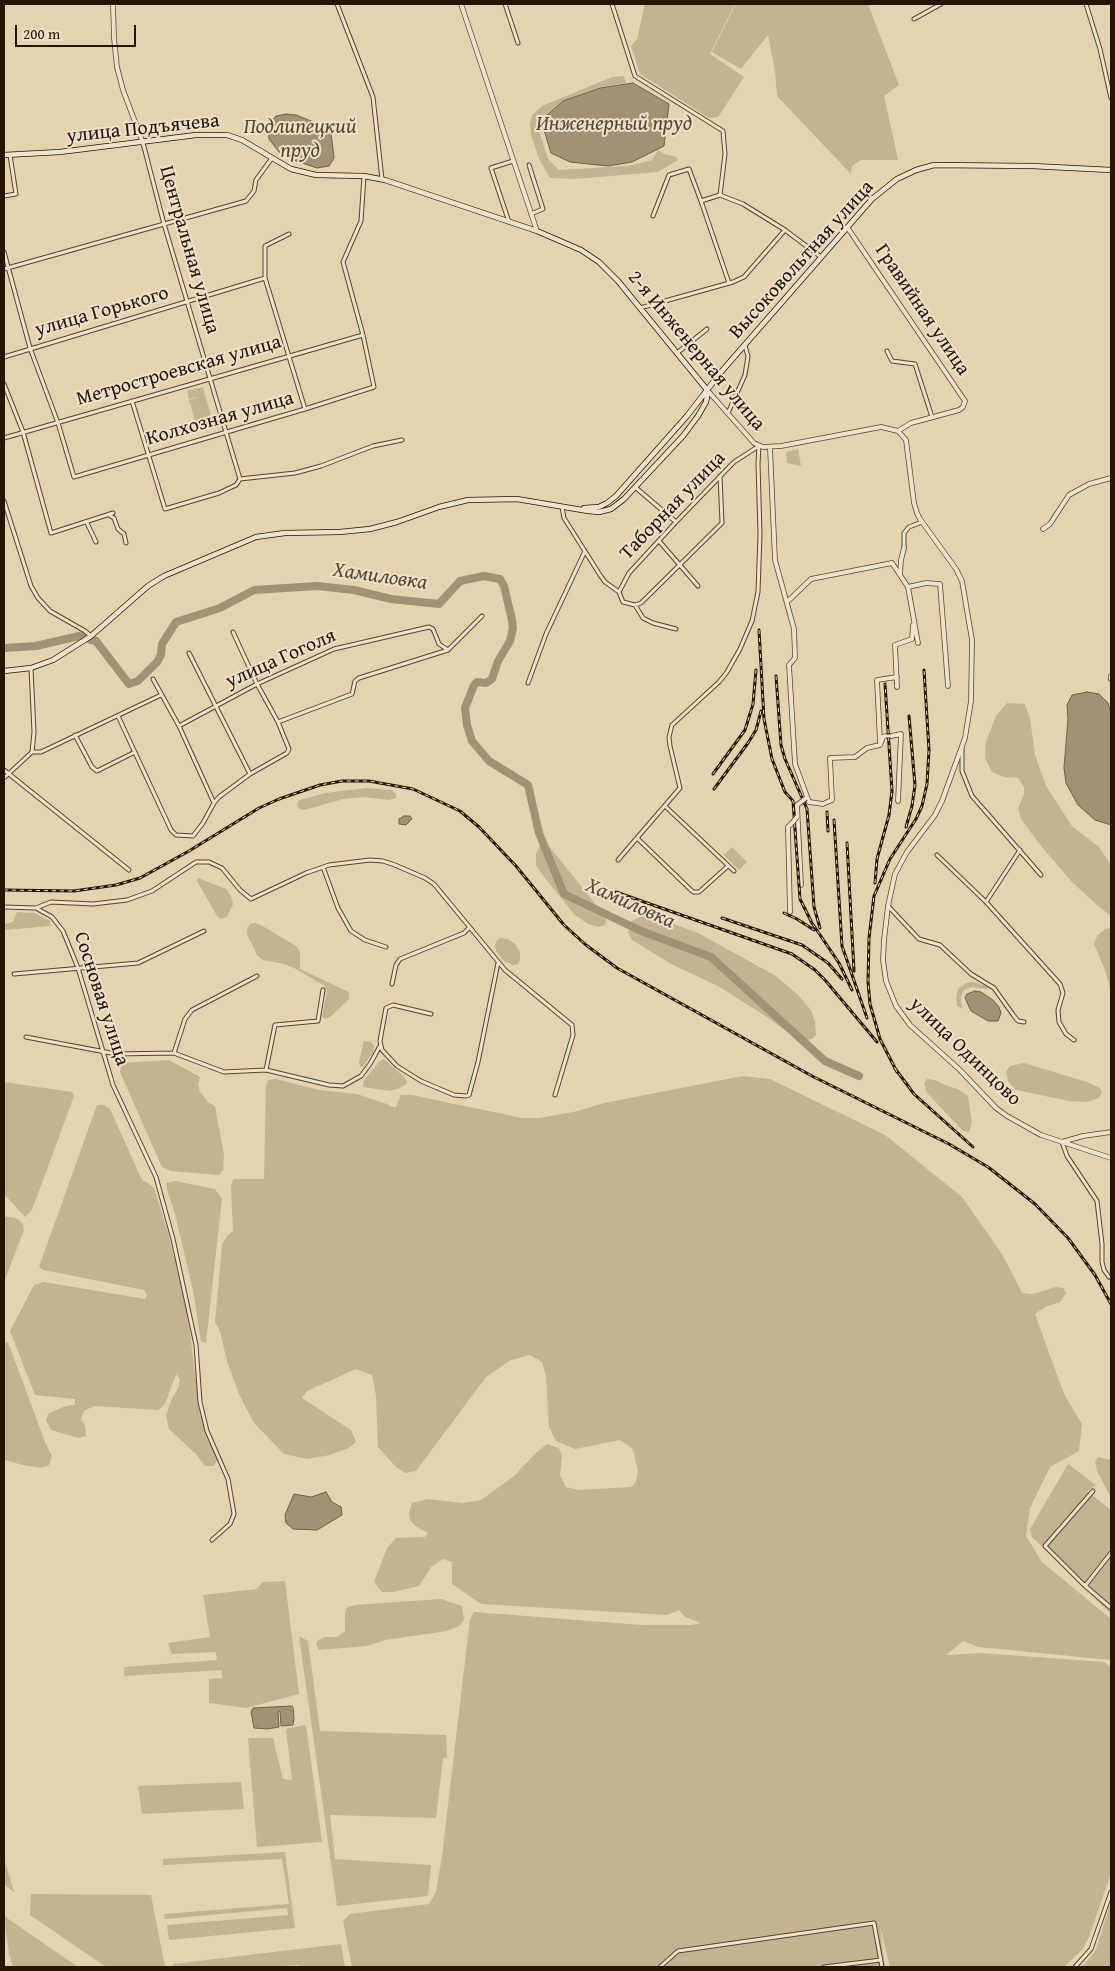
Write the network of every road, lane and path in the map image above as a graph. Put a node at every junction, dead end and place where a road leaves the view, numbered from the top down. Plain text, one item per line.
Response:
1 (113, 4) edge
2 (337, 4) edge
3 (461, 4) edge
4 (505, 4) edge
5 (612, 4) edge
6 (941, 4) edge
7 (1086, 4) edge
8 (914, 20) dead end
9 (518, 43) dead end
10 (1111, 98) edge
11 (143, 143) junction
12 (4, 155) edge
13 (10, 155) junction
14 (272, 158) junction
15 (513, 161) junction
16 (529, 165) dead end
17 (1111, 170) edge
18 (364, 176) junction
19 (382, 179) junction
20 (720, 195) junction
21 (4, 196) edge
22 (701, 201) junction
23 (531, 214) junction
24 (653, 216) dead end
25 (510, 222) junction
26 (164, 224) junction
27 (847, 227) junction
28 (785, 230) junction
29 (537, 231) junction
30 (289, 234) dead end
31 (4, 252) edge
32 (821, 257) junction
33 (9, 268) junction
34 (4, 269) edge
35 (265, 278) junction
36 (730, 283) junction
37 (188, 302) junction
38 (640, 308) junction
39 (707, 329) dead end
40 (362, 334) junction
41 (745, 346) junction
42 (30, 348) junction
43 (887, 351) dead end
44 (289, 354) junction
45 (677, 354) junction
46 (4, 357) edge
47 (211, 379) junction
48 (4, 384) edge
49 (708, 391) junction
50 (132, 401) junction
51 (305, 410) junction
52 (728, 413) junction
53 (932, 417) junction
54 (58, 423) junction
55 (898, 431) junction
56 (23, 432) junction
57 (226, 432) junction
58 (4, 438) edge
59 (402, 440) dead end
60 (759, 446) junction
61 (770, 448) junction
62 (148, 456) junction
63 (720, 476) junction
64 (1111, 478) edge
65 (240, 480) junction
66 (635, 487) junction
67 (4, 501) edge
68 (562, 506) junction
69 (577, 508) junction
70 (113, 513) dead end
71 (108, 515) junction
72 (676, 522) junction
73 (922, 522) junction
74 (87, 523) junction
75 (1043, 529) dead end
76 (659, 541) junction
77 (96, 542) dead end
78 (126, 543) dead end
79 (904, 548) joint
80 (586, 550) junction
81 (680, 565) junction
82 (900, 576) junction
83 (698, 586) dead end
84 (908, 587) junction
85 (619, 592) junction
86 (787, 602) junction
87 (635, 605) junction
88 (913, 615) junction
89 (482, 616) dead end
90 (676, 629) dead end
91 (233, 632) dead end
92 (91, 636) junction
93 (918, 643) dead end
94 (448, 650) junction
95 (189, 653) dead end
96 (31, 668) junction
97 (4, 671) edge
98 (897, 678) junction
99 (153, 679) dead end
100 (528, 683) dead end
101 (257, 684) junction
102 (948, 686) dead end
103 (897, 687) dead end
104 (160, 695) junction
105 (216, 705) junction
106 (118, 716) junction
107 (278, 722) junction
108 (179, 726) junction
109 (75, 735) junction
110 (886, 736) joint
111 (891, 736) joint
112 (880, 745) junction
113 (962, 745) junction
114 (32, 752) junction
115 (135, 752) junction
116 (4, 770) edge
117 (8, 773) junction
118 (250, 774) junction
119 (4, 778) edge
120 (807, 798) junction
121 (898, 801) dead end
122 (214, 803) junction
123 (666, 807) junction
124 (798, 817) junction
125 (638, 839) junction
126 (1020, 850) junction
127 (937, 855) dead end
128 (618, 860) dead end
129 (728, 866) junction
130 (323, 867) junction
131 (129, 870) dead end
132 (734, 872) dead end
133 (1041, 875) dead end
134 (801, 886) dead end
135 (986, 902) junction
136 (888, 906) junction
137 (4, 907) edge
138 (36, 908) junction
139 (790, 912) dead end
140 (469, 928) junction
141 (204, 931) dead end
142 (386, 947) dead end
143 (498, 963) junction
144 (78, 968) junction
145 (14, 974) dead end
146 (257, 976) dead end
147 (392, 984) dead end
148 (323, 990) dead end
149 (432, 1014) dead end
150 (1024, 1022) dead end
151 (26, 1037) dead end
152 (1074, 1040) dead end
153 (380, 1046) junction
154 (103, 1052) junction
155 (174, 1053) junction
156 (266, 1070) junction
157 (555, 1095) dead end
158 (1111, 1132) edge
159 (1062, 1142) junction
160 (1111, 1158) edge
161 (1109, 1277) dead end
162 (1093, 1491) dead end
163 (212, 1540) dead end
164 (1111, 1553) edge
165 (1085, 1586) junction
166 (1111, 1608) edge
167 (1111, 1892) edge
168 (881, 1960) junction
169 (660, 1967) edge
170 (824, 1967) edge
171 (882, 1967) edge
172 (1076, 1967) edge

1 - 11 street
2 - 19 street
3 - 15 street
4 - 9 street
5 - 20 street
6 - 8 street
7 - 10 street
11 - 13 main road, улица Подъячева
11 - 14 main road, улица Подъячева
11 - 26 street, Центральная улица
12 - 13 main road, улица Подъячева
13 - 21 street
14 - 18 main road, улица Подъячева
14 - 26 street
15 - 23 street
15 - 25 street
16 - 23 street
17 - 27 main road, Высоковольтная улица
18 - 19 main road, улица Подъячева
18 - 40 street
19 - 25 main road, улица Подъячева
20 - 22 street
20 - 28 street
22 - 24 street
22 - 36 street
23 - 29 street
25 - 29 main road, улица Подъячева
26 - 33 street
26 - 37 street, Центральная улица
27 - 32 main road, Высоковольтная улица
27 - 53 street, Гравийная улица
28 - 32 street
28 - 36 street
29 - 38 main road, 2-я Инженерная улица
30 - 35 street
31 - 33 street
32 - 41 main road, Высоковольтная улица
33 - 34 street
33 - 42 street
35 - 37 street, улица Горького
35 - 44 street
36 - 38 street
37 - 42 street, улица Горького
37 - 47 street, Центральная улица
38 - 45 main road, 2-я Инженерная улица
39 - 45 street
40 - 44 street, Метростроевская улица
40 - 51 street, Колхозная улица
41 - 49 main road, Высоковольтная улица
41 - 52 street
42 - 46 street, улица Горького
42 - 54 street
43 - 53 street
44 - 47 street, Метростроевская улица
44 - 51 street
45 - 49 main road, 2-я Инженерная улица
47 - 50 street, Метростроевская улица
47 - 57 street, Центральная улица
48 - 56 street
49 - 52 street, 2-я Инженерная улица
49 - 66 main road, Высоковольтная улица
49 - 69 main road, Высоковольтная улица
50 - 54 street, Метростроевская улица
50 - 62 street
51 - 57 street, Колхозная улица
52 - 60 street, 2-я Инженерная улица
53 - 55 street
54 - 56 street, Метростроевская улица
54 - 62 street, Колхозная улица
55 - 61 street
55 - 73 street, улица Одинцово
56 - 58 street, Метростроевская улица
56 - 74 street
57 - 62 street, Колхозная улица
57 - 65 street, Центральная улица
59 - 65 street
60 - 61 street
60 - 63 street, Таборная улица
60 - 123 street, 2-я Инженерная улица
61 - 86 street
62 - 65 street
63 - 72 street, Таборная улица
63 - 81 street
64 - 75 street
66 - 69 main road, Высоковольтная улица
66 - 72 street
67 - 92 street
68 - 69 main road
68 - 80 street
68 - 92 main road
70 - 71 street
71 - 74 street
71 - 78 street
72 - 76 street, Таборная улица
73 - 79 street
73 - 113 street, улица Одинцово
74 - 77 street
76 - 81 street
76 - 85 street, Таборная улица
79 - 82 street
80 - 85 street
80 - 100 street
81 - 83 street
81 - 87 street
82 - 84 street
82 - 86 street
84 - 88 street
84 - 102 street
85 - 87 street
86 - 120 street
87 - 90 street
88 - 93 street
88 - 98 street
89 - 94 street
91 - 101 street
92 - 96 main road
94 - 101 street, улица Гоголя
94 - 107 street
95 - 105 street
96 - 97 main road
96 - 114 street
98 - 103 street
98 - 112 street
99 - 104 street
101 - 105 street, улица Гоголя
101 - 107 street
104 - 106 street
104 - 108 street
105 - 108 street, улица Гоголя
105 - 118 street
106 - 109 street
106 - 115 street
107 - 118 street
108 - 122 street
109 - 114 street
109 - 115 street
110 - 111 street, bridge
110 - 112 street
111 - 121 street
112 - 120 street
113 - 126 street
113 - 136 street, улица Одинцово
114 - 117 street
115 - 122 street
116 - 117 street
117 - 119 street
117 - 131 street
118 - 122 street
120 - 124 street, bridge
123 - 125 street, 2-я Инженерная улица
123 - 129 street
124 - 134 street
124 - 139 street, bridge
125 - 128 street, 2-я Инженерная улица
125 - 129 street
126 - 133 street
126 - 135 street
127 - 135 street
129 - 132 street
130 - 138 street
130 - 140 street
130 - 142 street
135 - 152 street
136 - 150 street
136 - 159 street, улица Одинцово
137 - 138 street
138 - 144 street, Сосновая улица
140 - 143 street
140 - 147 street
141 - 144 street
143 - 153 street
143 - 157 street
144 - 145 street
144 - 154 street, Сосновая улица
146 - 155 street
148 - 156 street
149 - 153 street
151 - 154 street
153 - 156 street
154 - 155 street
154 - 163 street, Сосновая улица
155 - 156 street
158 - 159 street
159 - 160 street, улица Одинцово
159 - 161 street
162 - 165 street
164 - 165 street
165 - 166 street
167 - 172 street
168 - 169 street
168 - 170 street
168 - 171 street

